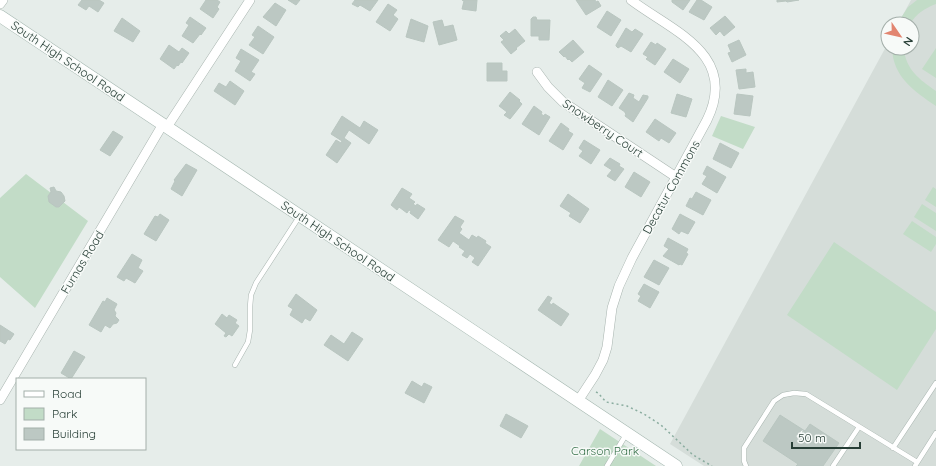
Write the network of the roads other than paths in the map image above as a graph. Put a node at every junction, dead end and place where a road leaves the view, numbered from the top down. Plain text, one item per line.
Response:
1 (3, 0) edge
2 (250, 0) edge
3 (630, 0) edge
4 (0, 4) edge
5 (0, 16) edge
6 (538, 72) dead end
7 (165, 126) junction
8 (676, 177) junction
9 (300, 215) junction
10 (235, 366) dead end
11 (936, 383) edge
12 (0, 400) edge
13 (578, 401) junction
14 (859, 427) junction
15 (627, 433) junction
16 (936, 433) edge
17 (893, 448) junction
18 (916, 464) edge
19 (607, 466) edge
20 (676, 466) edge
21 (746, 466) edge
22 (833, 466) edge

1 - 4 street
2 - 7 street, Furnas Road
3 - 8 street, Decatur Commons
5 - 7 main road, South High School Road
6 - 8 street, Snowberry Court
7 - 9 main road, South High School Road
7 - 12 street, Furnas Road
8 - 13 street, Decatur Commons
9 - 10 lane
9 - 13 main road, South High School Road
11 - 17 lane
13 - 15 main road, South High School Road
14 - 17 lane
14 - 21 lane
14 - 22 lane
15 - 19 lane
15 - 20 main road, South High School Road
16 - 18 lane
17 - 18 lane

